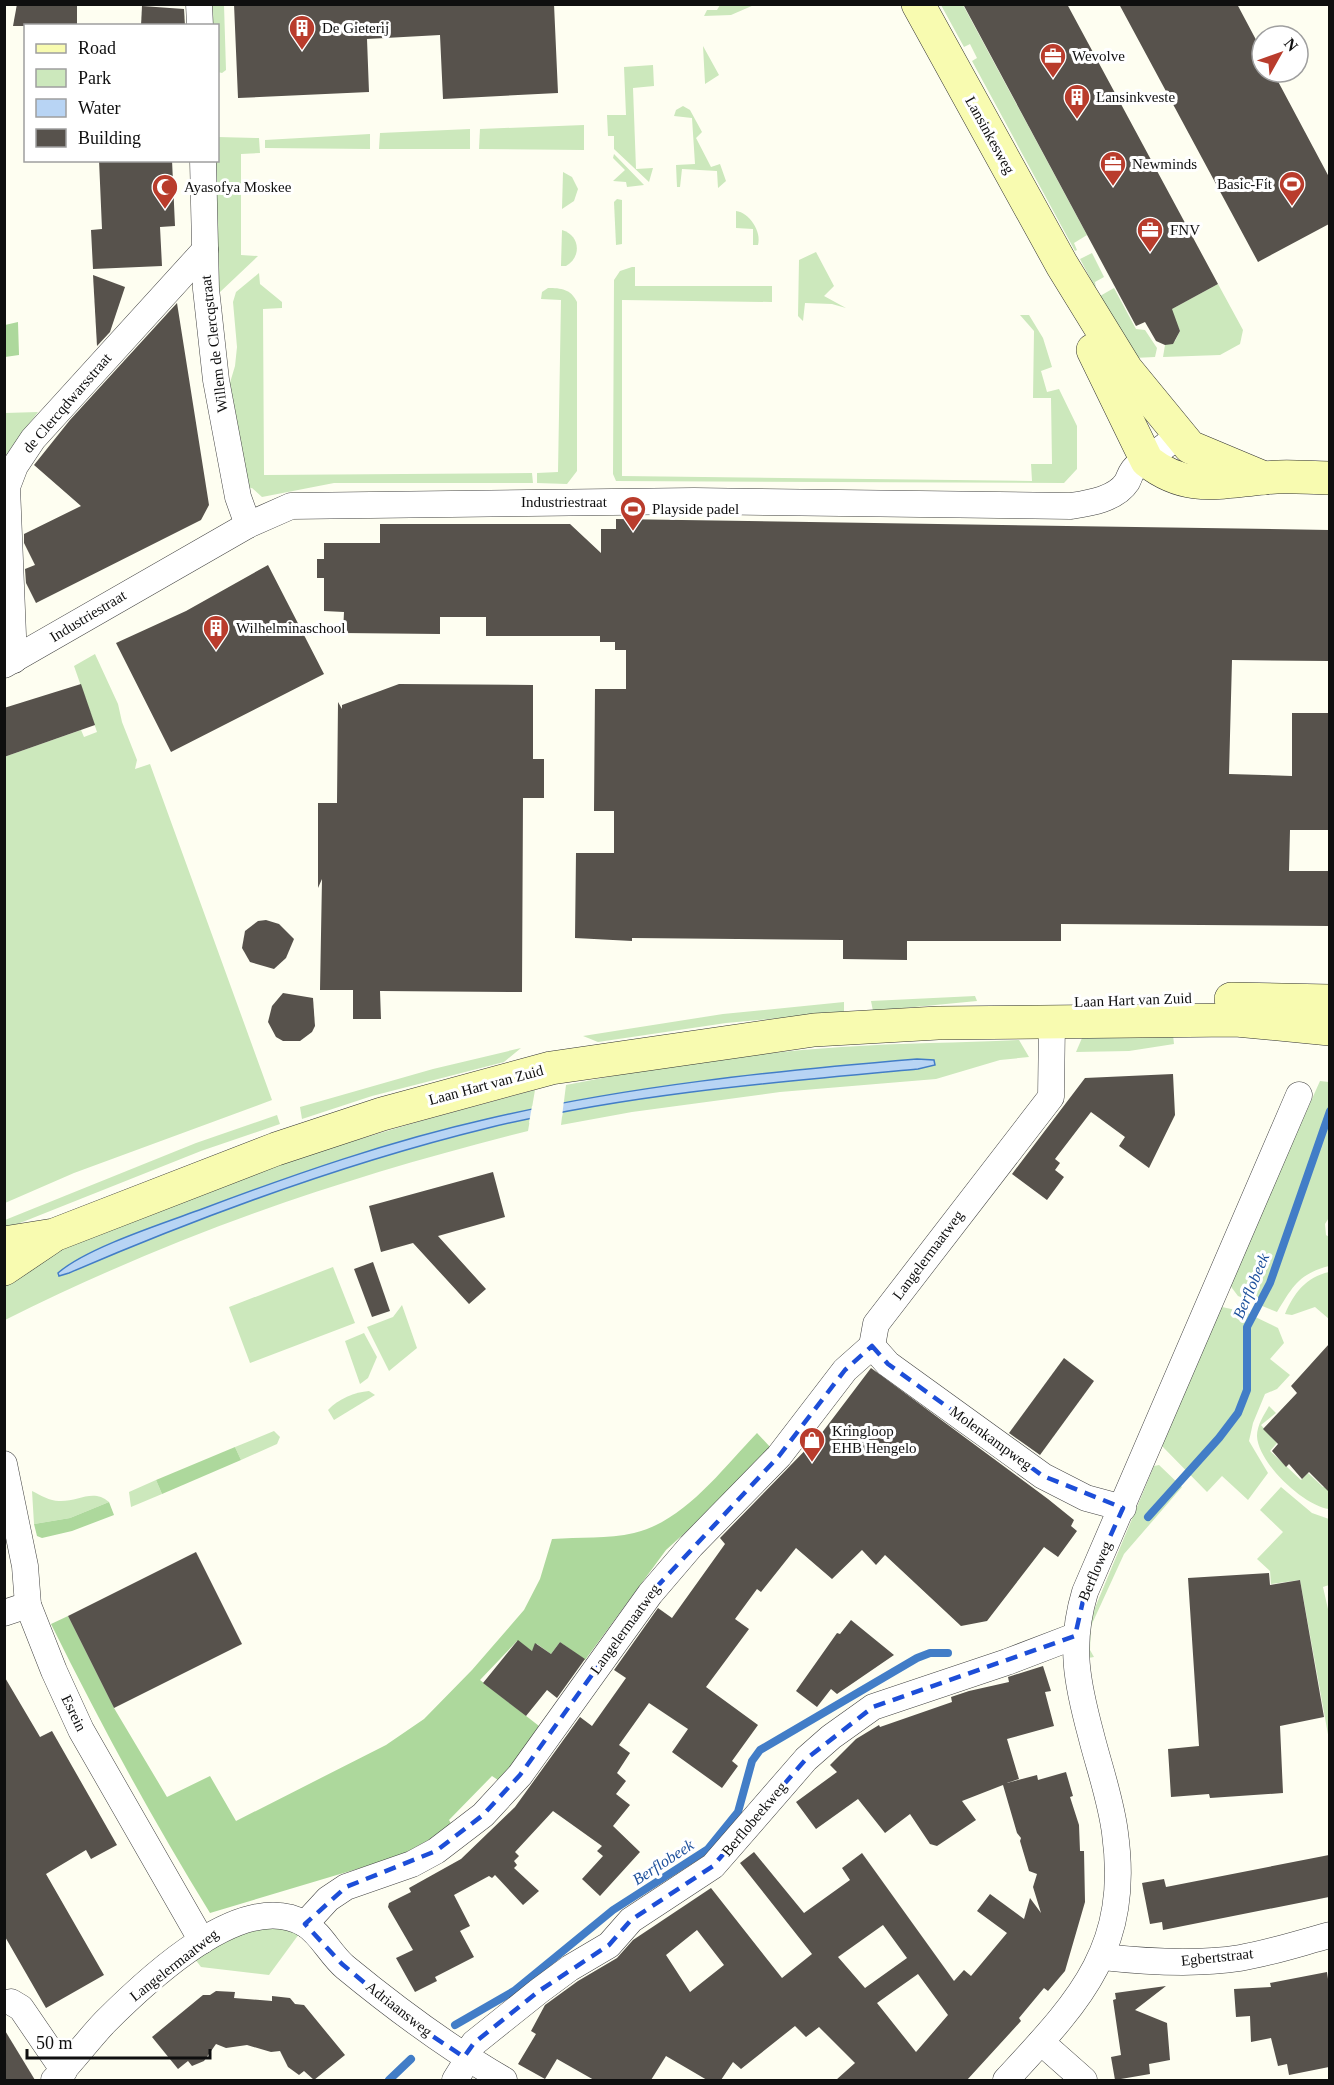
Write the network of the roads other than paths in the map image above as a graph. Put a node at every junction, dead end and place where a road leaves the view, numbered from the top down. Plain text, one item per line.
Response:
1 (199, 4) edge
2 (918, 4) edge
3 (200, 24) edge
4 (203, 162) edge
5 (205, 250) junction
6 (1062, 265) junction
7 (1179, 435) junction
8 (1147, 461) junction
9 (1264, 478) junction
10 (1329, 478) edge
11 (248, 525) junction
12 (9, 662) edge
13 (1329, 1001) edge
14 (1052, 1022) junction
15 (938, 1023) junction
16 (1329, 1029) edge
17 (1299, 1095) dead end
18 (54, 1235) junction
19 (4, 1243) edge
20 (4, 1269) edge
21 (872, 1346) junction
22 (4, 1464) edge
23 (1122, 1508) junction
24 (16, 1609) edge
25 (1075, 1636) junction
26 (306, 1924) junction
27 (1329, 1935) edge
28 (202, 1941) junction
29 (1103, 1957) junction
30 (7, 2000) edge
31 (1041, 2043) junction
32 (462, 2065) edge
33 (59, 2076) edge
34 (504, 2080) edge
35 (1006, 2080) edge
36 (1084, 2080) edge

1 - 3 street
2 - 6 main road, Lansinkesweg
4 - 5 street, Willem de Clercqstraat
5 - 11 street, Willem de Clercqstraat
5 - 12 street, de Clercqdwarsstraat
6 - 7 main road, Lansinkesweg
6 - 8 main road, Lansinkesweg
7 - 8 street, Industriestraat
7 - 9 main road
8 - 9 main road
8 - 11 street, Industriestraat
9 - 10 main road
11 - 12 street, Industriestraat
13 - 15 main road, Laan Hart van Zuid
14 - 15 main road, Laan Hart van Zuid
14 - 16 main road, Laan Hart van Zuid
14 - 21 street, Langelermaatweg
15 - 18 main road, Laan Hart van Zuid
17 - 23 street, Berfloweg
18 - 19 main road, Laan Hart van Zuid
18 - 20 main road, Laan Hart van Zuid
21 - 23 street, Molenkampweg
21 - 26 street, Langelermaatweg
22 - 24 street, Esrein
23 - 25 street, Berfloweg
24 - 28 street, Esrein
25 - 29 street, Berfloweg
25 - 32 street, Berflobeekweg
26 - 28 street, Langelermaatweg
26 - 32 street, Adriaansweg
27 - 29 street, Egbertstraat
28 - 33 street, Langelermaatweg
29 - 31 street, Berfloweg
30 - 33 street
31 - 35 street, Berfloweg
31 - 36 street
32 - 34 street, Adriaansweg

